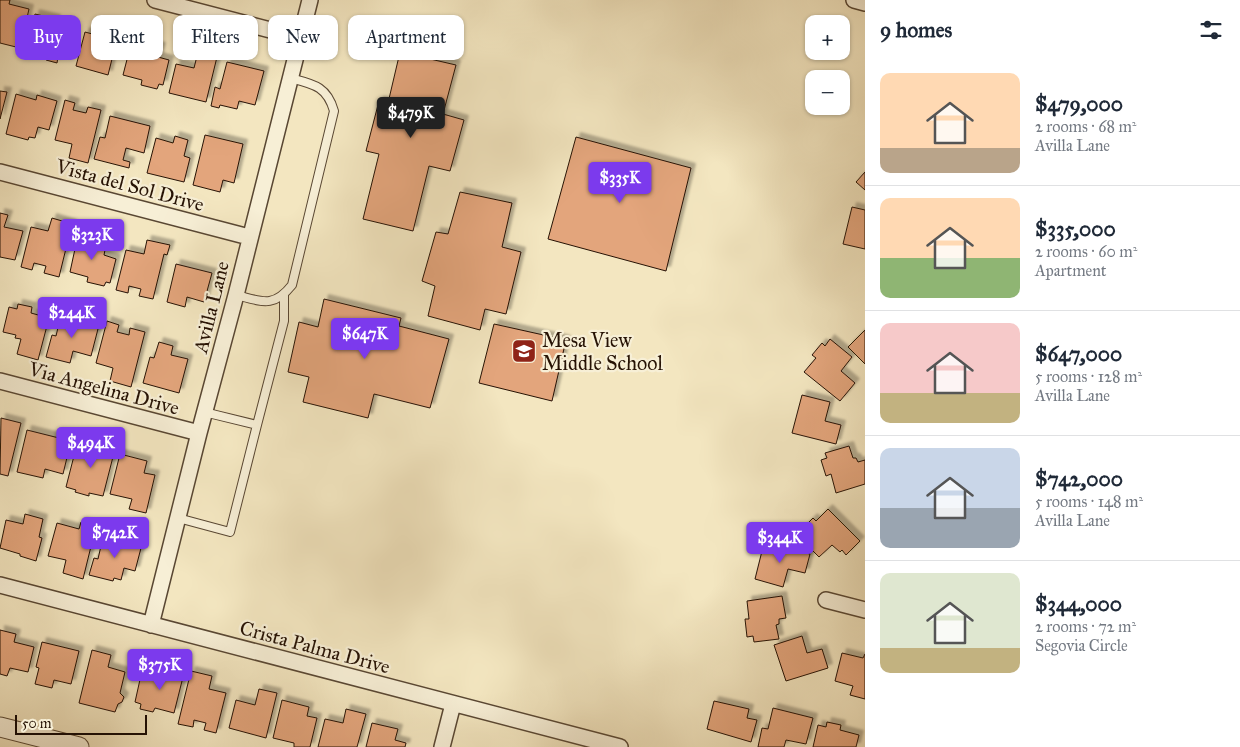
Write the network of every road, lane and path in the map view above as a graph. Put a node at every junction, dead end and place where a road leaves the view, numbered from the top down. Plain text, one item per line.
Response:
1 (154, 0) edge
2 (310, 0) edge
3 (854, 0) edge
4 (865, 3) edge
5 (306, 15) edge
6 (268, 29) edge
7 (295, 60) edge
8 (290, 78) junction
9 (0, 172) edge
10 (249, 237) junction
11 (236, 295) junction
12 (284, 295) junction
13 (0, 381) edge
14 (204, 412) junction
15 (257, 425) junction
16 (198, 433) junction
17 (178, 518) junction
18 (0, 586) edge
19 (826, 600) dead end
20 (865, 610) edge
21 (151, 625) junction
22 (453, 704) junction
23 (0, 727) edge
24 (79, 747) edge
25 (442, 747) edge
26 (620, 747) edge

1 - 6 street
2 - 5 street, Avilla Lane
3 - 4 street
7 - 8 street, Avilla Lane
8 - 10 street, Avilla Lane
8 - 12 lane
9 - 10 street, Vista del Sol Drive
10 - 11 street, Avilla Lane
11 - 12 lane
11 - 14 street, Avilla Lane
12 - 15 lane
13 - 16 street, Via Angelina Drive
14 - 15 lane
14 - 16 street, Avilla Lane
15 - 17 lane
16 - 17 street, Avilla Lane
17 - 21 street, Avilla Lane
18 - 21 street, Crista Palma Drive
19 - 20 street
21 - 22 street, Crista Palma Drive
22 - 25 street
22 - 26 street, Crista Palma Drive
23 - 24 street

